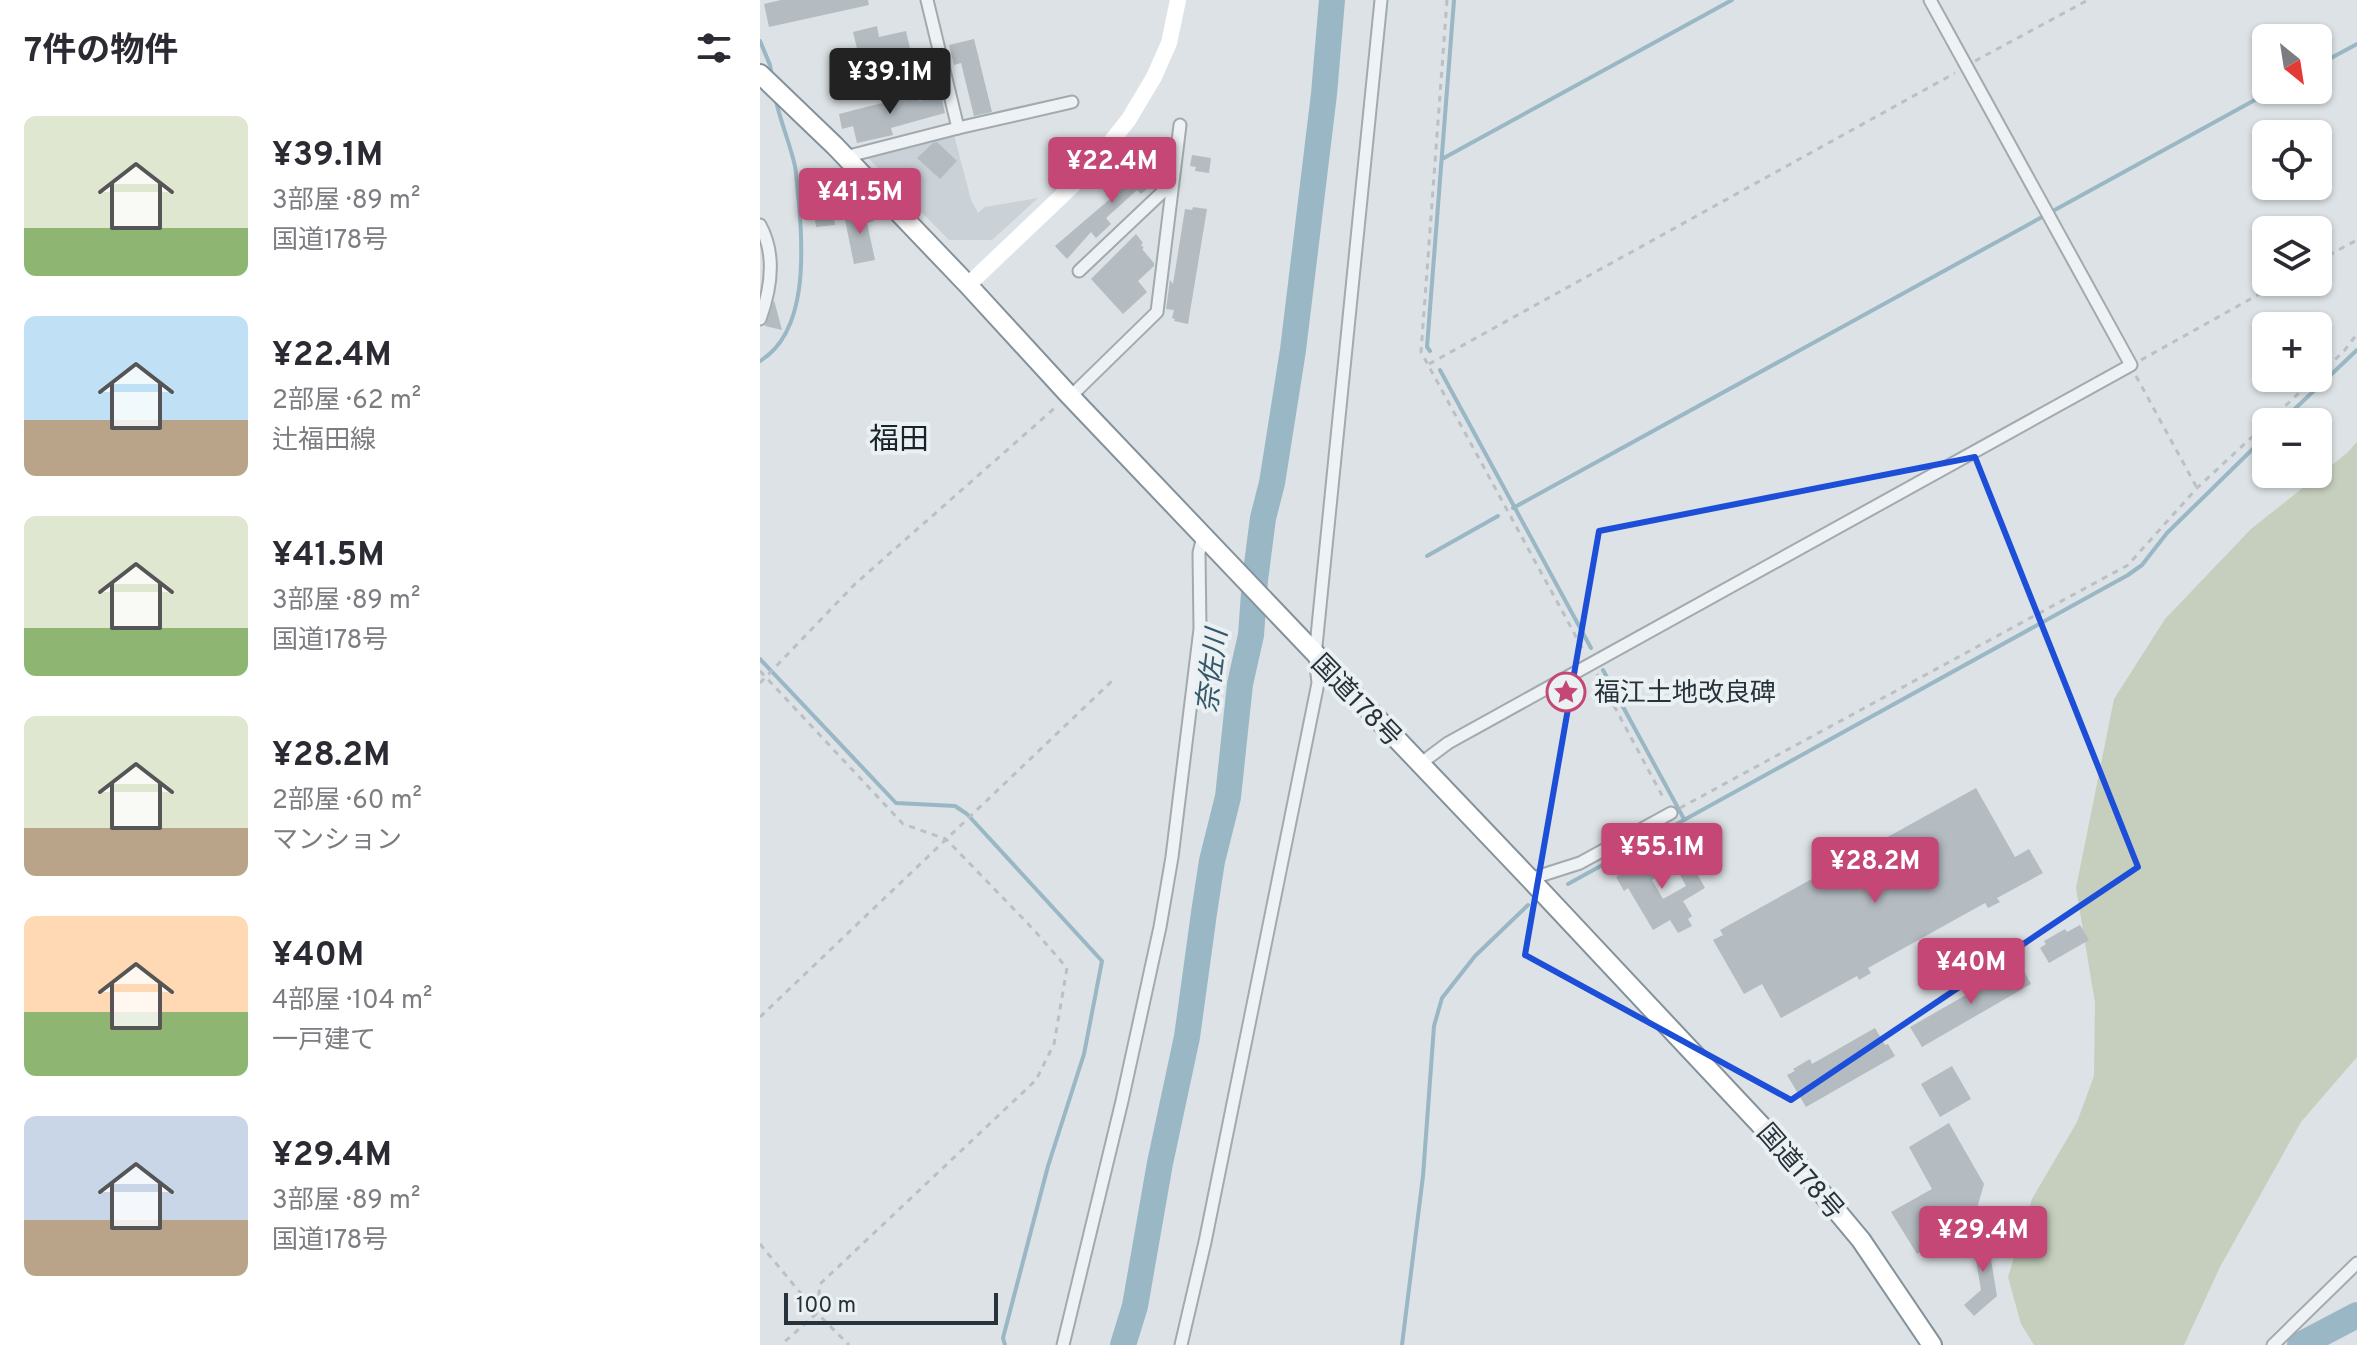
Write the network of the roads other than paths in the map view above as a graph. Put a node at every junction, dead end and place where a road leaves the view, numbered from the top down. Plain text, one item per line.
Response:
1 (927, 0) edge
2 (1178, 0) edge
3 (1381, 0) edge
4 (1930, 0) edge
5 (762, 75) edge
6 (1072, 102) dead end
7 (1180, 125) dead end
8 (958, 128) junction
9 (845, 157) junction
10 (1173, 182) junction
11 (760, 225) edge
12 (1079, 271) dead end
13 (968, 285) junction
14 (760, 319) edge
15 (1070, 396) junction
16 (1207, 541) junction
17 (1310, 651) junction
18 (1420, 764) junction
19 (1671, 813) road end
20 (1530, 879) junction
21 (2357, 1263) edge
22 (1063, 1345) edge
23 (1181, 1345) edge
24 (1932, 1345) edge
25 (2273, 1345) edge

1 - 8 street
2 - 13 main road
3 - 17 street
4 - 18 street
5 - 9 highway, 国道178号
6 - 8 street
7 - 10 street
8 - 9 street
9 - 13 highway, 国道178号
10 - 12 street
10 - 15 street
11 - 14 street
13 - 15 highway, 国道178号
15 - 16 highway, 国道178号
16 - 17 highway, 国道178号
16 - 22 street
17 - 18 highway, 国道178号
17 - 23 street
18 - 20 highway, 国道178号
19 - 20 street
20 - 24 highway, 国道178号
21 - 25 street

